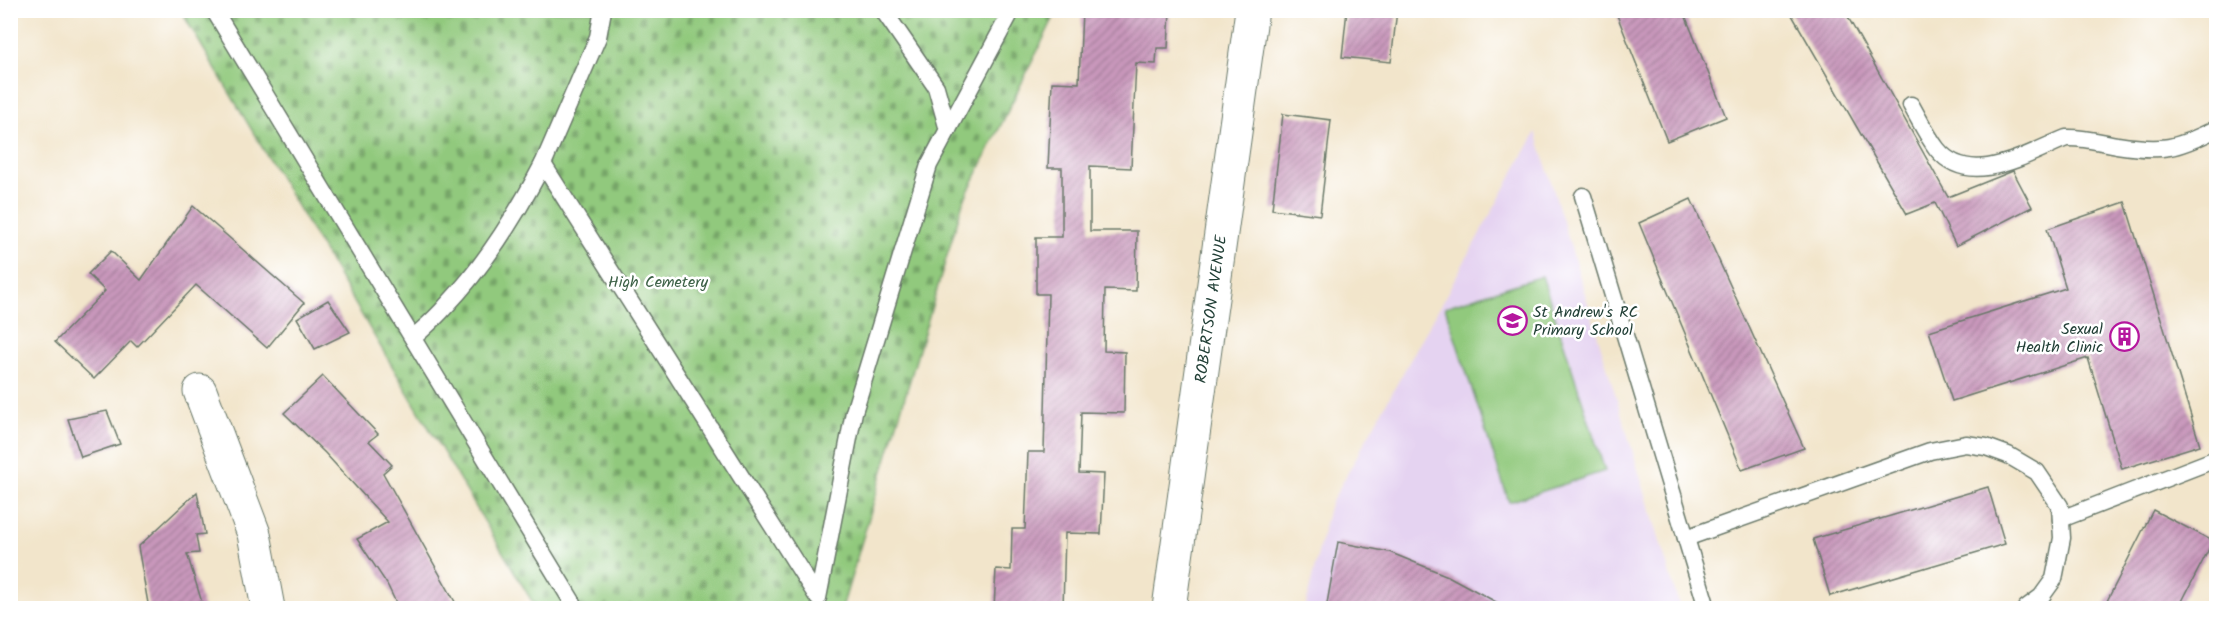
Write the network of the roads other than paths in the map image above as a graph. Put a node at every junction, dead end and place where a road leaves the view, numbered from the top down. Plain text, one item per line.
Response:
1 (214, 10) edge
2 (603, 10) edge
3 (883, 10) edge
4 (1012, 10) edge
5 (1252, 10) edge
6 (1911, 105) dead end
7 (2217, 129) edge
8 (948, 130) junction
9 (543, 165) junction
10 (1583, 196) dead end
11 (413, 338) junction
12 (200, 391) dead end
13 (2217, 459) edge
14 (2061, 519) junction
15 (1686, 538) junction
16 (818, 603) edge
17 (268, 609) edge
18 (576, 609) edge
19 (1169, 609) edge
20 (1707, 609) edge
21 (2026, 609) edge

1 - 11 lane
2 - 9 lane
3 - 8 lane
4 - 8 lane
5 - 19 street, ROBERTSON AVENUE
6 - 7 lane
8 - 16 lane
9 - 11 lane
9 - 16 lane
10 - 15 lane
11 - 18 lane
12 - 17 street
13 - 14 lane
14 - 15 lane
14 - 21 lane
15 - 20 lane

